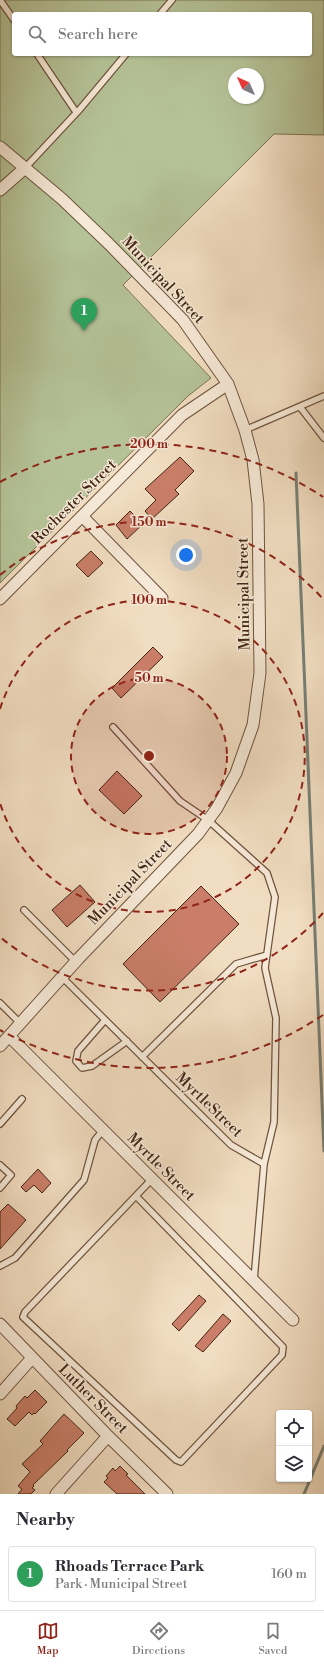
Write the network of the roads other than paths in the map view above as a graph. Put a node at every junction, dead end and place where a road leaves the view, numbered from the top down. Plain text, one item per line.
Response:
1 (0, 0) edge
2 (172, 0) edge
3 (162, 12) edge
4 (12, 17) edge
5 (38, 56) edge
6 (124, 56) edge
7 (76, 112) junction
8 (0, 147) edge
9 (25, 168) junction
10 (0, 190) edge
11 (228, 384) junction
12 (324, 396) edge
13 (300, 407) junction
14 (245, 430) junction
15 (324, 438) edge
16 (82, 516) junction
17 (162, 598) dead end
18 (0, 599) edge
19 (113, 727) dead end
20 (208, 820) junction
21 (24, 910) dead end
22 (267, 954) junction
23 (76, 962) junction
24 (62, 977) junction
25 (0, 1003) edge
26 (105, 1020) junction
27 (20, 1023) junction
28 (9, 1036) junction
29 (127, 1041) junction
30 (0, 1046) edge
31 (142, 1057) junction
32 (22, 1099) dead end
33 (0, 1124) edge
34 (103, 1130) junction
35 (264, 1164) junction
36 (0, 1166) edge
37 (152, 1179) junction
38 (0, 1188) edge
39 (136, 1196) junction
40 (0, 1266) edge
41 (254, 1282) junction
42 (293, 1320) dead end
43 (0, 1324) edge
44 (32, 1358) junction
45 (0, 1394) edge
46 (108, 1436) junction
47 (56, 1494) edge
48 (167, 1494) edge

1 - 4 lane
2 - 3 lane
5 - 7 lane
6 - 7 lane
7 - 9 lane
8 - 9 street, Municipal Street
9 - 10 street
9 - 11 street, Municipal Street
11 - 14 street, Municipal Street
11 - 16 street, Rochester Street
12 - 13 lane
13 - 14 lane
13 - 15 lane
14 - 20 street, Municipal Street
16 - 17 street
16 - 18 street, Rochester Street
19 - 20 lane
20 - 22 lane
20 - 23 street, Municipal Street
21 - 23 lane
22 - 31 lane
22 - 35 lane
23 - 24 street, Municipal Street
24 - 26 lane, MyrtleStreet
24 - 27 street, Municipal Street
25 - 27 lane
26 - 29 lane, MyrtleStreet
26 - 29 lane
27 - 28 street, Municipal Street
28 - 30 street, Municipal Street
28 - 34 street, Myrtle Street
29 - 31 lane, MyrtleStreet
31 - 35 lane, MyrtleStreet
32 - 33 lane
34 - 37 street, Myrtle Street
34 - 40 lane
35 - 41 lane
36 - 38 lane
37 - 39 lane
37 - 41 street, Myrtle Street
39 - 39 lane
41 - 42 street, Myrtle Street
43 - 44 street, Luther Street
44 - 45 street
44 - 46 street, Luther Street
46 - 47 street
46 - 48 street, Luther Street

